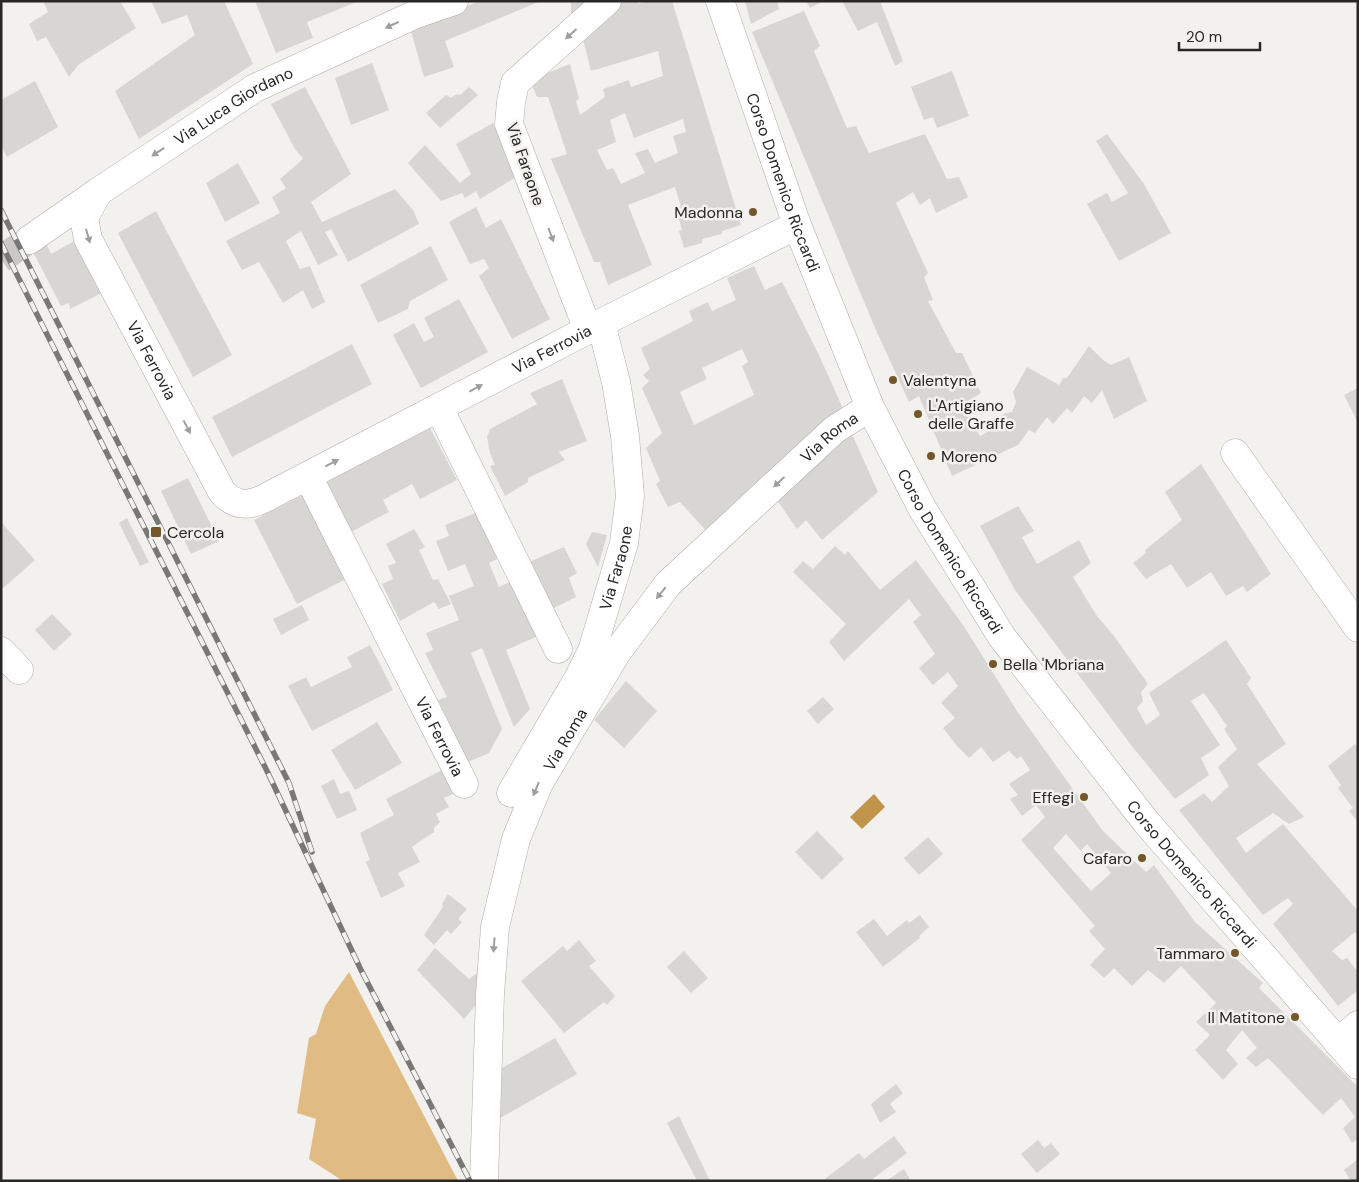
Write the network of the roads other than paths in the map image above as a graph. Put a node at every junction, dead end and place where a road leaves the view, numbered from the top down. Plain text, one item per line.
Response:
1 (454, 1) edge
2 (608, 1) edge
3 (720, 1) edge
4 (412, 7) edge
5 (98, 192) junction
6 (797, 225) junction
7 (29, 240) tunnel mouth
8 (594, 327) junction
9 (870, 407) junction
10 (439, 408) junction
11 (1235, 453) dead end
12 (308, 476) junction
13 (1358, 628) edge
14 (558, 648) dead end
15 (464, 784) dead end
16 (511, 793) dead end
17 (1358, 1025) edge
18 (1338, 1043) junction
19 (1358, 1065) edge
20 (484, 1181) edge

1 - 4 street, Via Luca Giordano
2 -> 8 street, Via Faraone
3 - 6 street, Corso Domenico Riccardi
4 -> 5 street, Via Luca Giordano
5 - 7 street, Via Luca Giordano
5 -> 12 street, Via Ferrovia
6 - 8 street, Via Ferrovia
6 - 9 street, Corso Domenico Riccardi
10 -> 8 street, Via Ferrovia
8 - 16 street, Via Faraone
9 - 18 street, Corso Domenico Riccardi
9 -> 20 street, Via Roma
12 -> 10 street, Via Ferrovia
10 - 14 street
11 - 13 street
12 - 15 street, Via Ferrovia
17 - 18 street
18 - 19 street, Corso Domenico Riccardi

